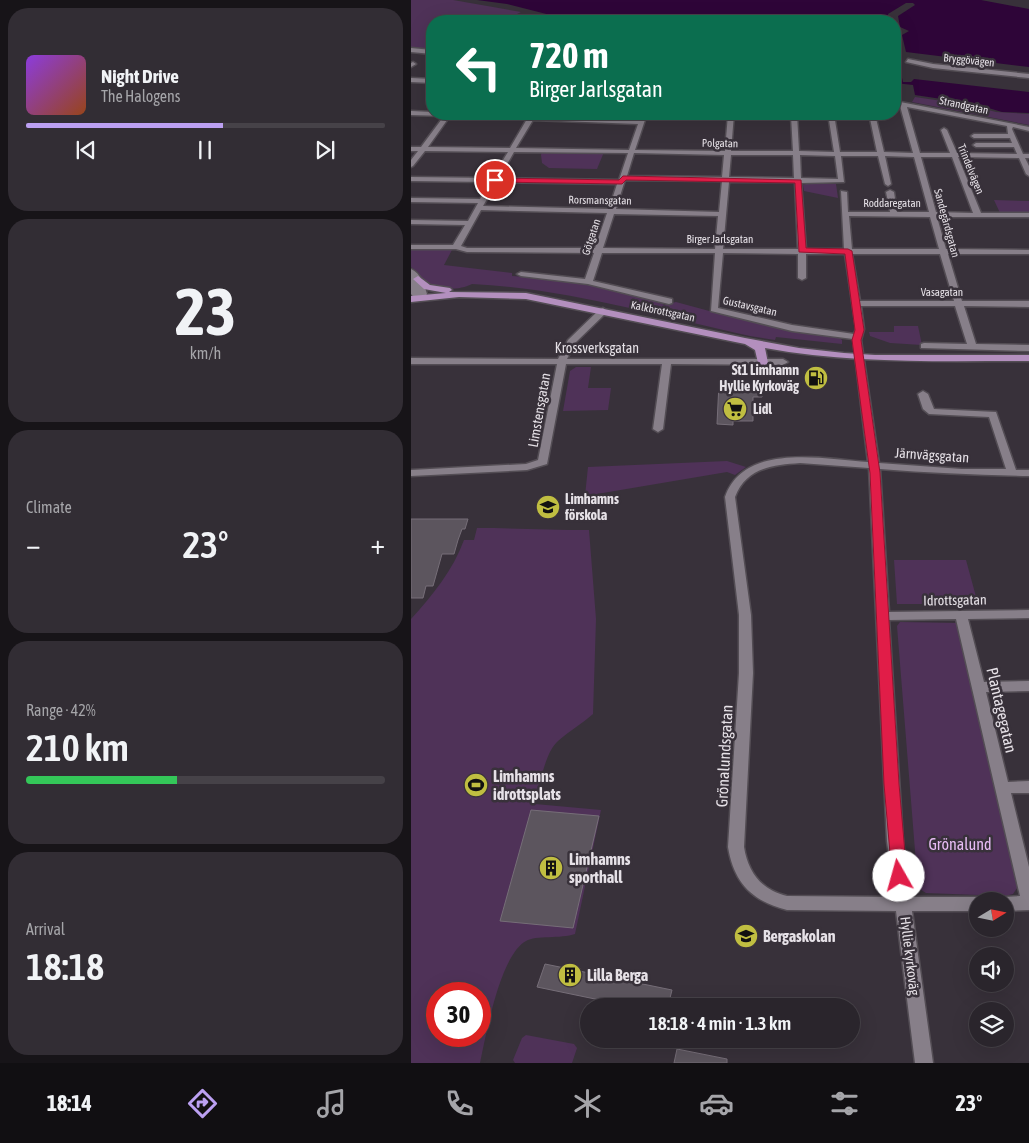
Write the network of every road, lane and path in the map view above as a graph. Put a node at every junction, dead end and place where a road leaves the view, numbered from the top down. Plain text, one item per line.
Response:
1 (411, 50) edge
2 (426, 51) edge
3 (908, 61) dead end
4 (1029, 76) edge
5 (411, 80) edge
6 (426, 81) edge
7 (901, 104) edge
8 (901, 110) edge
9 (411, 113) edge
10 (426, 113) edge
11 (445, 120) edge
12 (530, 120) edge
13 (605, 120) edge
14 (730, 120) edge
15 (794, 120) edge
16 (832, 120) edge
17 (873, 120) edge
18 (641, 122) joint
19 (1011, 125) junction
20 (1029, 129) edge
21 (944, 130) dead end
22 (974, 136) dead end
23 (1011, 136) junction
24 (976, 145) dead end
25 (1015, 145) junction
26 (411, 150) edge
27 (423, 150) junction
28 (512, 150) junction
29 (632, 151) junction
30 (727, 153) junction
31 (796, 154) junction
32 (837, 154) junction
33 (882, 155) junction
34 (916, 155) junction
35 (953, 155) junction
36 (1020, 156) junction
37 (1029, 156) edge
38 (411, 165) edge
39 (1029, 174) edge
40 (411, 179) edge
41 (495, 180) junction
42 (622, 180) junction
43 (725, 180) junction
44 (798, 181) junction
45 (888, 184) dead end
46 (843, 192) dead end
47 (890, 192) dead end
48 (411, 200) edge
49 (481, 205) junction
50 (612, 211) junction
51 (721, 214) junction
52 (845, 214) junction
53 (894, 214) junction
54 (933, 215) junction
55 (978, 215) junction
56 (1029, 215) edge
57 (411, 222) edge
58 (470, 224) junction
59 (411, 247) edge
60 (456, 247) junction
61 (599, 250) junction
62 (718, 250) junction
63 (802, 251) junction
64 (848, 251) junction
65 (943, 251) junction
66 (1029, 252) edge
67 (411, 271) edge
68 (521, 274) dead end
69 (415, 278) edge
70 (802, 278) dead end
71 (588, 282) junction
72 (472, 289) junction
73 (416, 296) edge
74 (669, 300) dead end
75 (855, 304) junction
76 (957, 304) junction
77 (1029, 304) edge
78 (603, 311) junction
79 (858, 337) junction
80 (745, 341) junction
81 (924, 346) dead end
82 (972, 347) junction
83 (1029, 348) edge
84 (860, 355) junction
85 (1029, 358) edge
86 (411, 361) edge
87 (561, 362) junction
88 (667, 362) junction
89 (783, 362) dead end
90 (763, 363) junction
91 (923, 394) dead end
92 (993, 414) joint
93 (658, 429) dead end
94 (873, 464) junction
95 (411, 473) edge
96 (1012, 473) junction
97 (1029, 473) edge
98 (746, 474) joint
99 (961, 614) junction
100 (1029, 614) edge
101 (882, 616) junction
102 (1029, 686) edge
103 (978, 687) junction
104 (1029, 787) edge
105 (1002, 788) junction
106 (1029, 902) edge
107 (1014, 903) edge
108 (904, 904) junction
109 (969, 904) edge
110 (924, 1063) edge

1 - 2 street
3 - 4 street, Bryggövägen
5 - 6 street
7 - 19 street, Strandgatan
8 - 34 street, Sandegårdsgatan
9 - 10 street
11 - 27 street
12 - 28 street
13 - 18 street
14 - 30 street, Gustavsgatan
15 - 31 street
16 - 32 street
17 - 33 street
18 - 29 street, Götgatan
19 - 20 street, Strandgatan
19 - 23 street
21 - 35 street, Trindelvägen
22 - 23 street
23 - 25 street
24 - 25 street
25 - 36 street
26 - 27 street, Polgatan
27 - 28 street, Polgatan
27 - 38 street
28 - 29 street, Polgatan
28 - 41 street
29 - 30 street, Polgatan
29 - 42 street, Götgatan
30 - 31 street, Polgatan
30 - 43 street, Gustavsgatan
31 - 32 street, Polgatan
31 - 44 street
32 - 33 street, Polgatan
32 - 44 street
33 - 34 street, Polgatan
33 - 45 street
34 - 35 street, Polgatan
34 - 54 street, Sandegårdsgatan
35 - 36 street, Polgatan
35 - 55 street, Trindelvägen
36 - 37 street, Polgatan
36 - 39 street
40 - 41 street
41 - 42 street
41 - 49 street
42 - 43 street
42 - 50 street, Götgatan
43 - 44 street
43 - 51 street, Gustavsgatan
44 - 63 street
46 - 52 street, Hyllie kyrkoväg
47 - 53 street
48 - 49 street, Rorsmansgatan
49 - 50 street, Rorsmansgatan
49 - 58 street
50 - 51 street, Rorsmansgatan
50 - 61 street, Götgatan
51 - 62 street, Gustavsgatan
52 - 53 street, Roddaregatan
52 - 64 street, Hyllie kyrkoväg
53 - 54 street, Roddaregatan
54 - 55 street, Roddaregatan
54 - 65 street, Sandegårdsgatan
55 - 56 street, Roddaregatan
57 - 58 street
58 - 60 street
59 - 60 street, Birger Jarlsgatan
60 - 61 street, Birger Jarlsgatan
61 - 62 street, Birger Jarlsgatan
61 - 71 street, Götgatan
62 - 63 street, Birger Jarlsgatan
62 - 79 street, Gustavsgatan
63 - 64 street, Birger Jarlsgatan
63 - 70 street
64 - 65 street, Birger Jarlsgatan
64 - 75 street, Hyllie kyrkoväg
65 - 66 street, Birger Jarlsgatan
65 - 76 street, Sandegårdsgatan
67 - 69 street
68 - 71 street
69 - 72 main road
69 - 73 street
71 - 74 street
72 - 73 main road, Kalkbrottsgatan
72 - 84 main road, Kalkbrottsgatan
73 - 78 main road, Kalkbrottsgatan
75 - 76 street, Vasagatan
75 - 79 street, Hyllie kyrkoväg
76 - 77 street, Vasagatan
76 - 82 street, Sandegårdsgatan
78 - 80 main road, Kalkbrottsgatan
78 - 87 street, Limstensgatan
79 - 84 street, Hyllie kyrkoväg
80 - 84 main road, Kalkbrottsgatan
80 - 90 main road
81 - 82 street
82 - 83 street
84 - 85 main road, Kalkbrottsgatan
84 - 94 street, Hyllie kyrkoväg
86 - 87 street, Krossverksgatan
87 - 88 street, Krossverksgatan
87 - 95 street, Limstensgatan
88 - 90 street, Krossverksgatan
88 - 93 street
89 - 90 street, Krossverksgatan
91 - 92 street
92 - 96 street
94 - 96 street, Järnvägsgatan
94 - 98 street, Järnvägsgatan
94 - 101 street, Hyllie kyrkoväg
96 - 97 street, Järnvägsgatan
98 - 108 street, Grönalundsgatan
99 - 100 street, Idrottsgatan
99 - 101 street, Idrottsgatan
99 - 103 street, Plantagegatan
101 - 108 street, Hyllie kyrkoväg
102 - 103 street
103 - 105 street, Plantagegatan
104 - 105 street
105 - 106 street, Plantagegatan
106 - 107 street
108 - 109 street, Grönalundsgatan
108 - 110 street, Hyllie kyrkoväg

